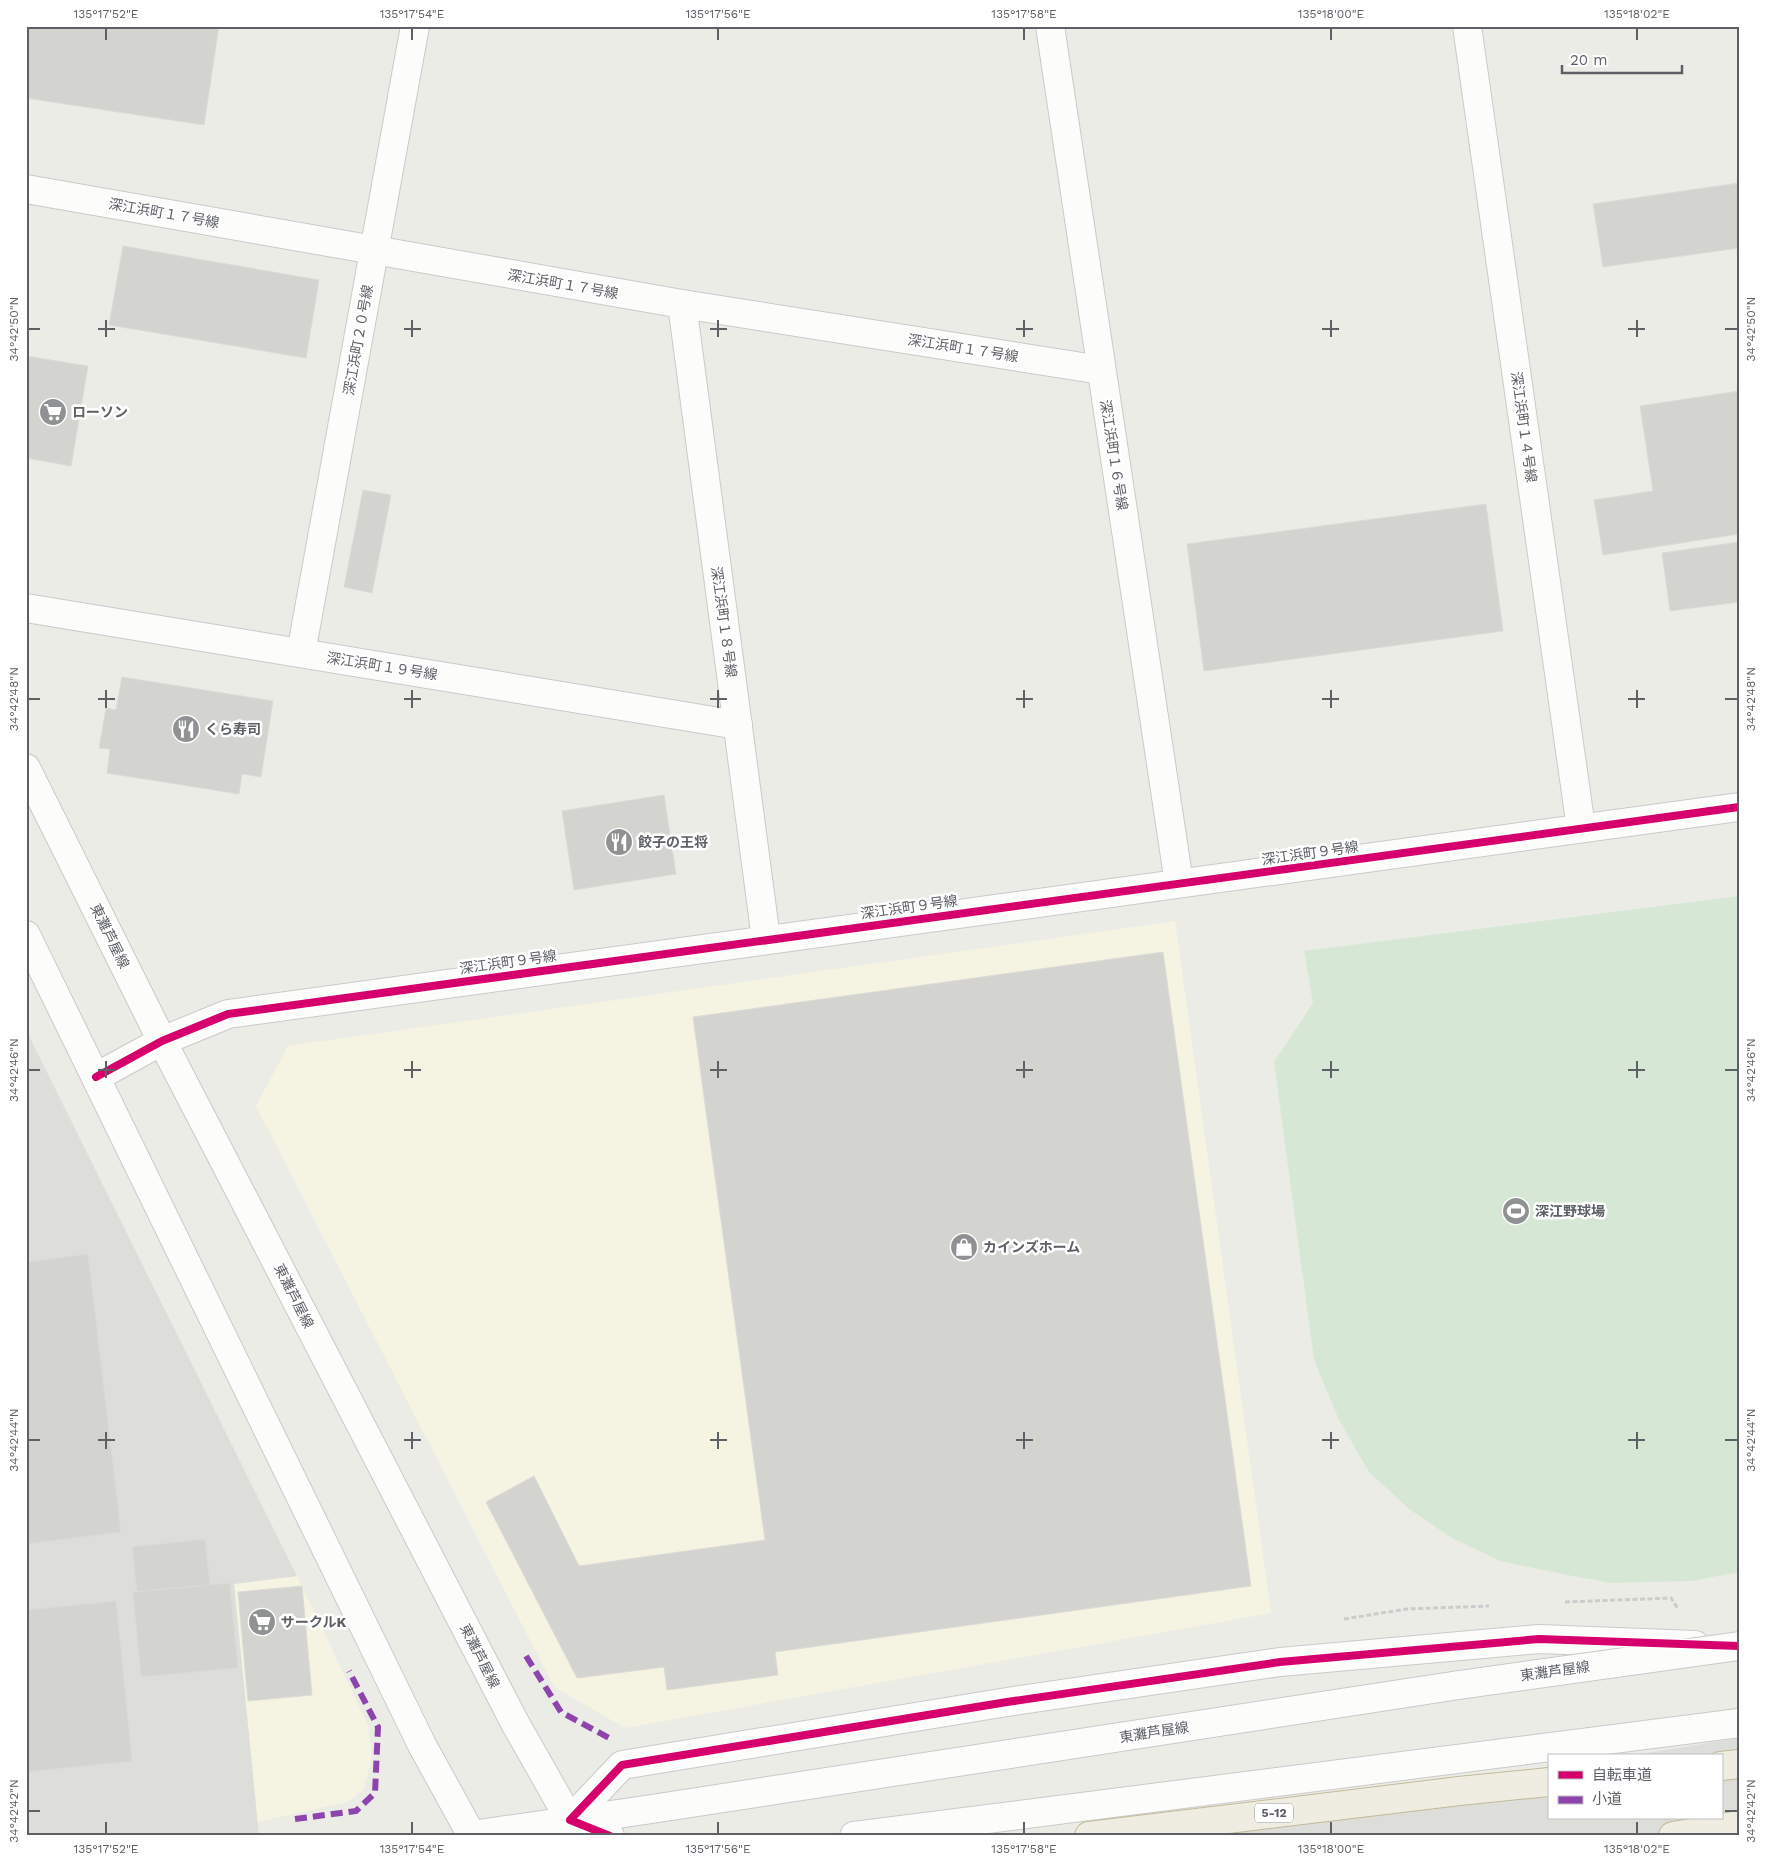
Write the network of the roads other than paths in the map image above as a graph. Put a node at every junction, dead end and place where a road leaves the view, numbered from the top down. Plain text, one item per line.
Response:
1 (415, 26) edge
2 (1050, 26) edge
3 (1467, 26) edge
4 (26, 189) edge
5 (375, 250) junction
6 (682, 304) junction
7 (1101, 370) junction
8 (26, 608) edge
9 (301, 653) junction
10 (738, 725) junction
11 (26, 768) edge
12 (1739, 807) edge
13 (1581, 828) junction
14 (1179, 884) junction
15 (26, 936) edge
16 (766, 940) junction
17 (162, 1041) junction
18 (96, 1077) junction
19 (1739, 1646) edge
20 (1739, 1723) edge
21 (1739, 1764) edge
22 (1722, 1766) edge
23 (1548, 1782) edge
24 (1739, 1825) edge
25 (574, 1828) edge
26 (470, 1835) edge
27 (610, 1836) edge
28 (854, 1836) edge
29 (1089, 1836) edge
30 (1673, 1836) edge

1 - 5 street, 深江浜町２０号線
2 - 7 street, 深江浜町１６号線
3 - 13 street, 深江浜町１４号線
4 - 5 street, 深江浜町１７号線
5 - 6 street, 深江浜町１７号線
5 - 9 street, 深江浜町２０号線
6 - 7 street, 深江浜町１７号線
6 - 10 street, 深江浜町１８号線
7 - 14 street, 深江浜町１６号線
8 - 9 street, 深江浜町１９号線
9 - 10 street, 深江浜町１９号線
10 - 16 street, 深江浜町１８号線
11 - 17 street, 東灘芦屋線
12 - 13 street, 深江浜町９号線
13 - 14 street, 深江浜町９号線
14 - 16 street, 深江浜町９号線
15 - 18 street, 東灘芦屋線
16 - 17 street, 深江浜町９号線
17 - 18 street, 深江浜町９号線
17 - 25 street, 東灘芦屋線
18 - 26 street, 東灘芦屋線
19 - 25 street, 東灘芦屋線, bridge
19 - 25 street
20 - 28 street
21 - 22 highway
23 - 29 highway, 5-12
24 - 30 highway
25 - 26 street, 東灘芦屋線
25 - 27 street

